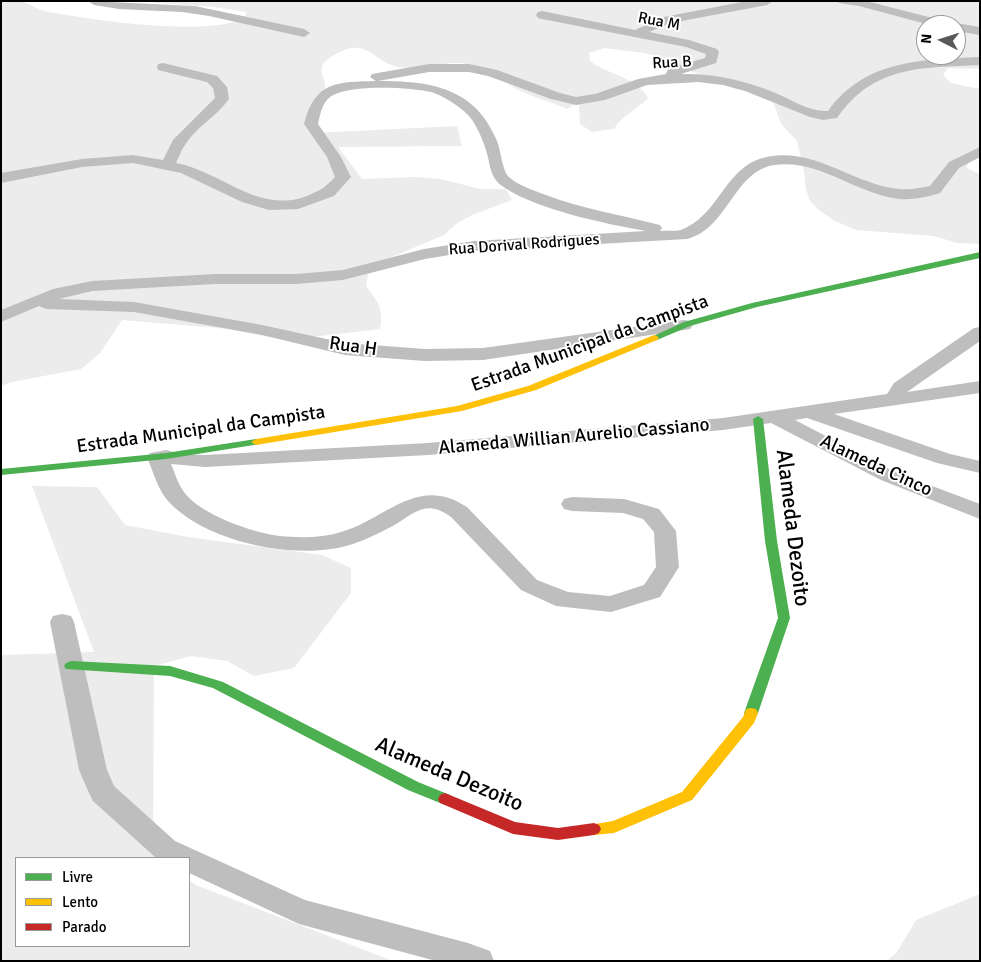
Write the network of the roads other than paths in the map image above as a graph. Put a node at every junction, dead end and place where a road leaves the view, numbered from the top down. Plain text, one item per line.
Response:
1 (94, 1) edge
2 (767, 1) edge
3 (843, 1) edge
4 (542, 15) dead end
5 (916, 18) edge
6 (966, 29) edge
7 (980, 31) edge
8 (304, 33) dead end
9 (636, 34) junction
10 (980, 61) edge
11 (163, 67) dead end
12 (678, 79) junction
13 (352, 87) junction
14 (980, 151) edge
15 (168, 165) junction
16 (1, 178) edge
17 (687, 234) junction
18 (980, 256) edge
19 (21, 307) junction
20 (1, 317) edge
21 (687, 324) junction
22 (980, 332) edge
23 (980, 387) edge
24 (896, 399) junction
25 (809, 412) junction
26 (766, 418) junction
27 (162, 457) junction
28 (980, 467) edge
29 (1, 472) edge
30 (572, 504) dead end
31 (980, 512) edge
32 (62, 622) dead end
33 (71, 666) junction
34 (182, 857) edge
35 (190, 860) edge
36 (479, 961) edge

1 - 8 street
2 - 9 street
3 - 5 street
4 - 9 street, Rua M
6 - 7 street
9 - 12 street, Rua M
10 - 12 street, Rua B
11 - 15 street
12 - 13 street, Rua B
13 - 15 street
13 - 17 street
14 - 17 street
15 - 16 street
17 - 19 street, Rua Dorival Rodrigues
18 - 21 main road, Estrada Municipal da Campista
19 - 20 street
19 - 21 street, Rua H
21 - 27 main road, Estrada Municipal da Campista
22 - 24 street
23 - 24 street, Alameda Willian Aurelio Cassiano
24 - 25 street, Alameda Willian Aurelio Cassiano
25 - 26 street, Alameda Willian Aurelio Cassiano
25 - 28 street
26 - 27 street, Alameda Willian Aurelio Cassiano
26 - 31 street, Alameda Cinco
26 - 33 main road, Alameda Dezoito
27 - 29 main road, Estrada Municipal da Campista
27 - 30 street
32 - 33 street
33 - 34 street
35 - 36 street

